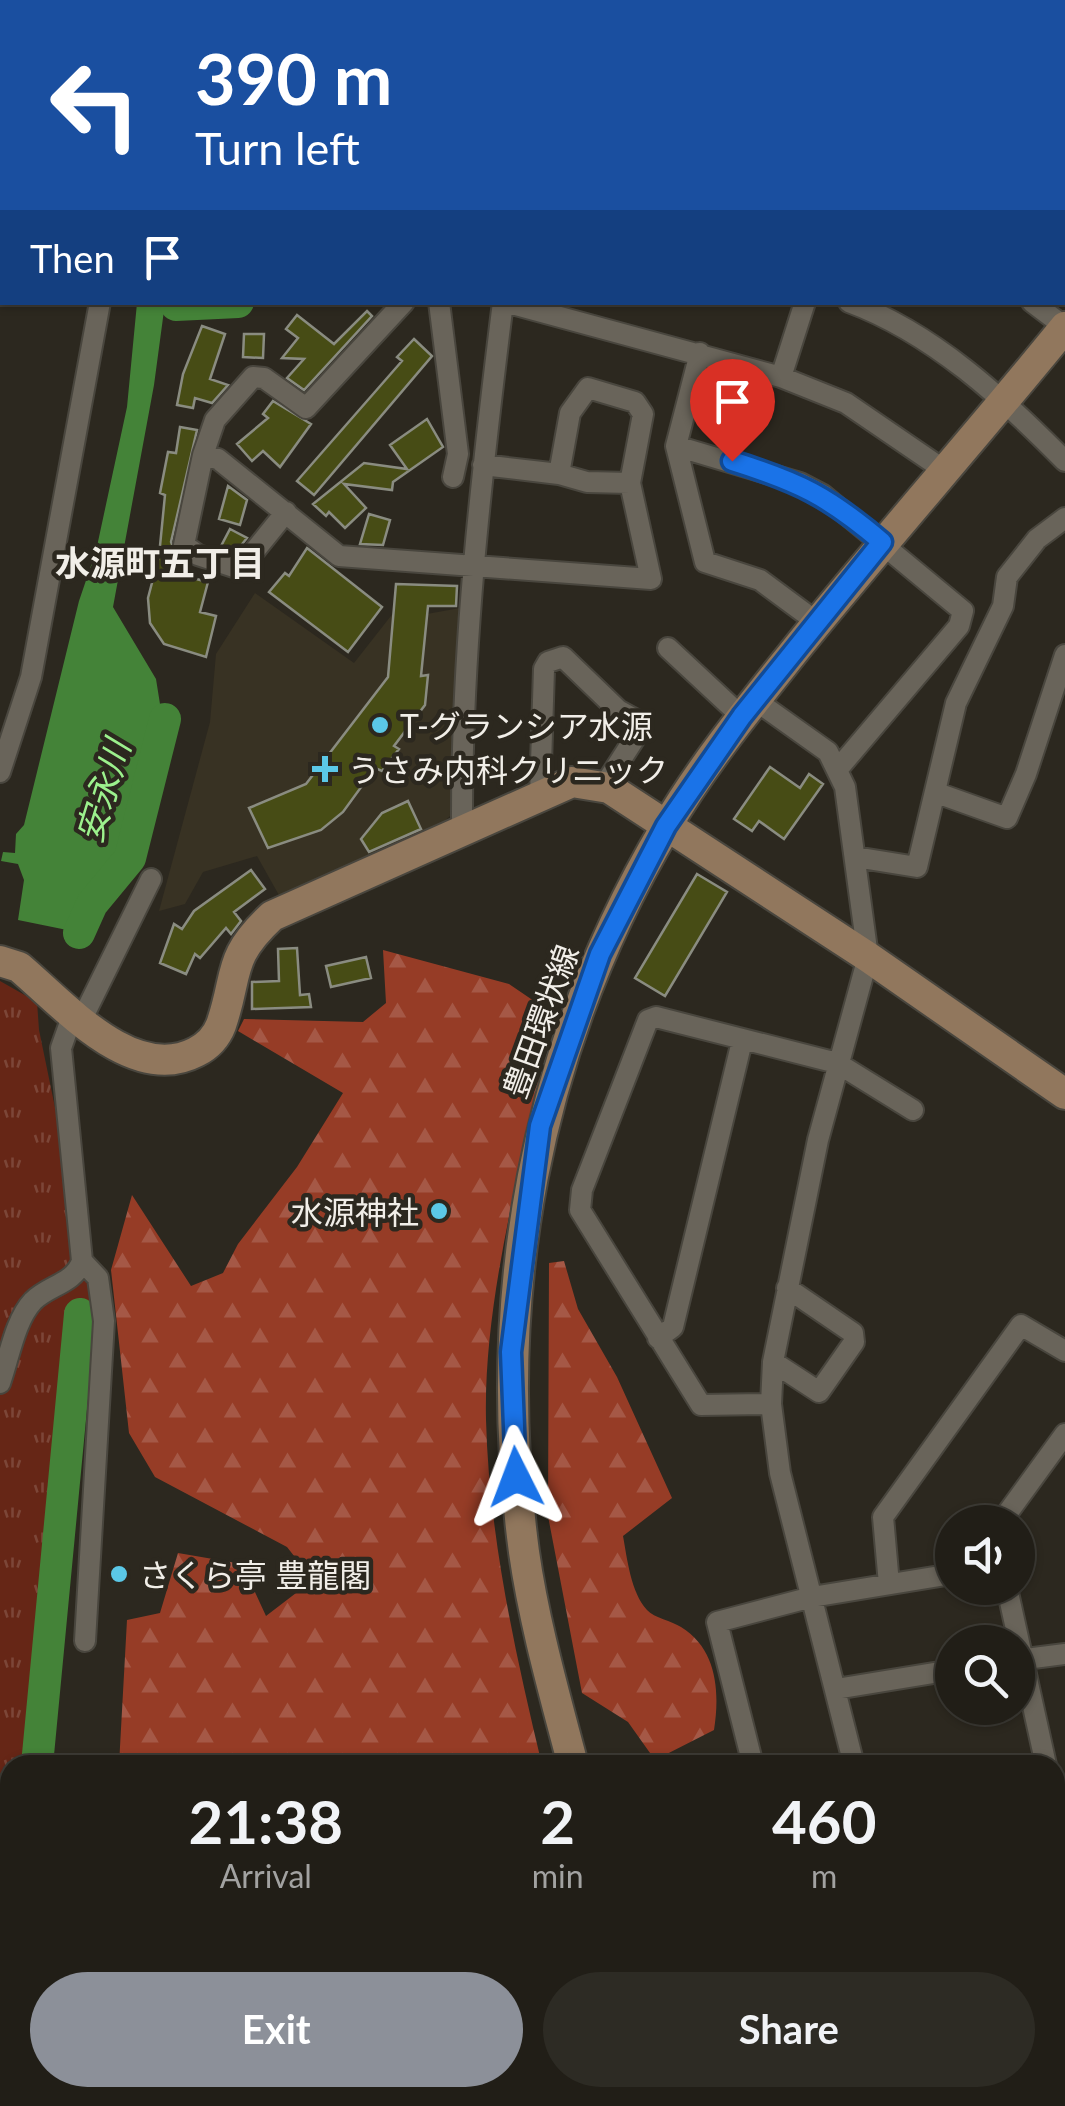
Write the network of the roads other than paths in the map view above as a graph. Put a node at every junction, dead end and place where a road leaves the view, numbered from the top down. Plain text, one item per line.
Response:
1 (99, 305) edge
2 (401, 305) edge
3 (439, 305) edge
4 (504, 305) edge
5 (530, 305) edge
6 (804, 305) edge
7 (855, 305) edge
8 (1036, 305) edge
9 (565, 309) edge
10 (1065, 327) edge
11 (700, 353) junction
12 (782, 377) junction
13 (1006, 400) junction
14 (676, 446) junction
15 (203, 455) junction
16 (1065, 461) edge
17 (482, 465) junction
18 (944, 470) junction
19 (559, 474) junction
20 (453, 477) dead end
21 (630, 483) junction
22 (286, 512) junction
23 (1065, 518) edge
24 (882, 542) junction
25 (472, 565) junction
26 (818, 623) junction
27 (668, 648) dead end
28 (1065, 655) edge
29 (748, 708) junction
30 (837, 770) junction
31 (0, 772) edge
32 (604, 786) junction
33 (937, 792) junction
34 (540, 796) junction
35 (666, 826) junction
36 (462, 830) junction
37 (855, 857) junction
38 (152, 880) dead end
39 (868, 957) junction
40 (0, 961) edge
41 (78, 1015) junction
42 (742, 1040) junction
43 (837, 1063) junction
44 (1065, 1094) edge
45 (913, 1110) dead end
46 (82, 1261) junction
47 (787, 1288) junction
48 (658, 1338) junction
49 (1065, 1351) edge
50 (773, 1362) junction
51 (0, 1383) edge
52 (771, 1404) junction
53 (1065, 1434) edge
54 (1013, 1505) edge
55 (935, 1577) edge
56 (890, 1584) junction
57 (812, 1597) junction
58 (85, 1642) dead end
59 (1065, 1654) edge
60 (1035, 1657) edge
61 (935, 1673) edge
62 (836, 1689) junction
63 (1035, 1720) edge
64 (571, 1755) edge
65 (750, 1755) edge
66 (852, 1755) edge
67 (1044, 1755) edge

1 - 31 street
2 - 15 street
3 - 20 street
4 - 17 street
5 - 9 street
6 - 12 street
7 - 13 street
8 - 10 street
9 - 11 street
10 - 13 main road, 豊田環状線
11 - 12 street
11 - 14 street
12 - 18 street
13 - 16 street
13 - 18 main road, 豊田環状線
14 - 24 street
14 - 26 street
15 - 22 street
15 - 22 street
17 - 19 street
17 - 25 street
18 - 24 main road, 豊田環状線
19 - 21 street
19 - 21 street
21 - 25 street
22 - 25 street
23 - 33 street
24 - 26 main road, 豊田環状線
24 - 30 street
25 - 36 street
26 - 29 main road, 豊田環状線
27 - 29 street
28 - 33 street
29 - 30 street
29 - 35 main road, 豊田環状線
30 - 37 street
32 - 34 main road
32 - 34 street
32 - 35 main road
33 - 37 street
34 - 36 main road
35 - 39 main road
35 - 64 main road, 豊田環状線
36 - 41 main road
37 - 39 street
38 - 41 street
39 - 43 street
39 - 44 main road
40 - 41 main road
41 - 46 street
42 - 43 street
42 - 48 street
42 - 48 street
43 - 45 street
43 - 47 street
46 - 51 street
46 - 58 street
47 - 50 street
47 - 50 street
48 - 52 street
49 - 56 street
50 - 52 street
52 - 57 street
53 - 54 street
55 - 56 street
56 - 57 street
57 - 62 street
57 - 65 street
59 - 60 street
61 - 62 street
62 - 66 street
63 - 67 street

